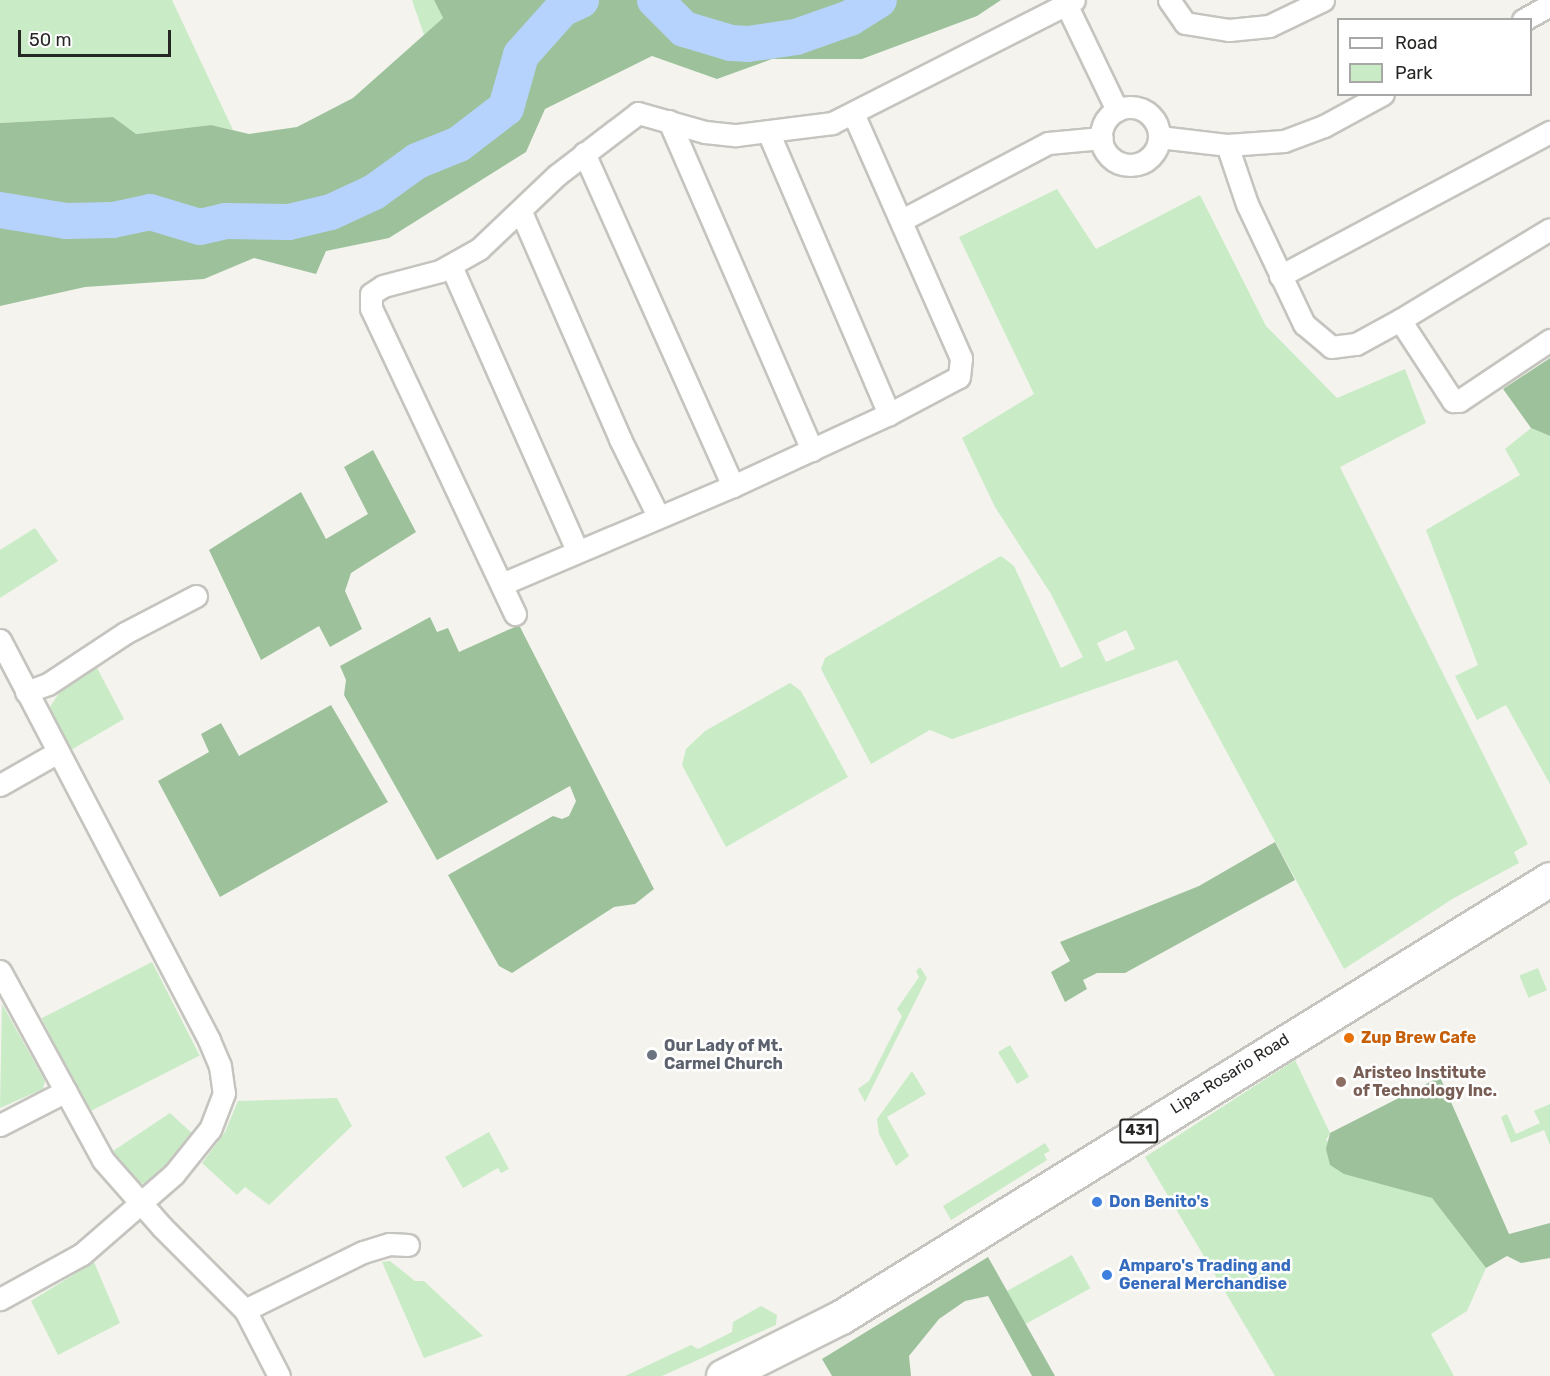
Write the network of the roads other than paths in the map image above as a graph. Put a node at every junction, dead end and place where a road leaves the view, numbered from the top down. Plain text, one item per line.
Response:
1 (1169, 0) edge
2 (1323, 0) edge
3 (1070, 2) edge
4 (1550, 5) edge
5 (1525, 12) edge
6 (1379, 96) edge
7 (1117, 110) junction
8 (854, 115) junction
9 (669, 121) junction
10 (1550, 132) edge
11 (769, 134) junction
12 (1159, 137) junction
13 (1102, 138) junction
14 (1227, 145) junction
15 (584, 153) junction
16 (521, 212) junction
17 (902, 220) junction
18 (1550, 229) edge
19 (452, 266) junction
20 (1280, 276) junction
21 (1400, 320) junction
22 (1550, 340) edge
23 (889, 414) junction
24 (812, 450) junction
25 (734, 486) junction
26 (658, 516) junction
27 (577, 550) junction
28 (502, 584) junction
29 (196, 596) dead end
30 (515, 614) dead end
31 (0, 640) edge
32 (26, 692) junction
33 (56, 753) junction
34 (0, 784) edge
35 (1550, 879) edge
36 (0, 971) edge
37 (66, 1091) junction
38 (0, 1125) edge
39 (140, 1203) junction
40 (408, 1245) dead end
41 (0, 1299) edge
42 (245, 1310) junction
43 (279, 1376) edge
44 (723, 1376) edge

1 - 2 street
3 - 7 street
3 - 8 street
4 - 5 street
6 - 14 street
7 - 12 street
7 - 13 street
8 - 11 street
8 - 17 street
9 - 11 street
9 - 15 street
9 - 24 street
10 - 20 street
11 - 23 street
12 - 13 street
12 - 14 street
13 - 17 street
14 - 20 street
15 - 16 street
15 - 25 street
16 - 19 street
16 - 26 street
17 - 23 street
18 - 21 street
19 - 27 street
19 - 28 street
20 - 21 street
21 - 22 street
23 - 24 street
24 - 25 street
25 - 26 street
26 - 27 street
27 - 28 street
28 - 30 street
29 - 32 street
31 - 32 street
32 - 33 street
33 - 34 street
33 - 39 street
35 - 44 main road, Lipa-Rosario Road / 431
36 - 37 street
37 - 38 street
37 - 39 street
39 - 41 street
39 - 42 street
40 - 42 street
42 - 43 street

